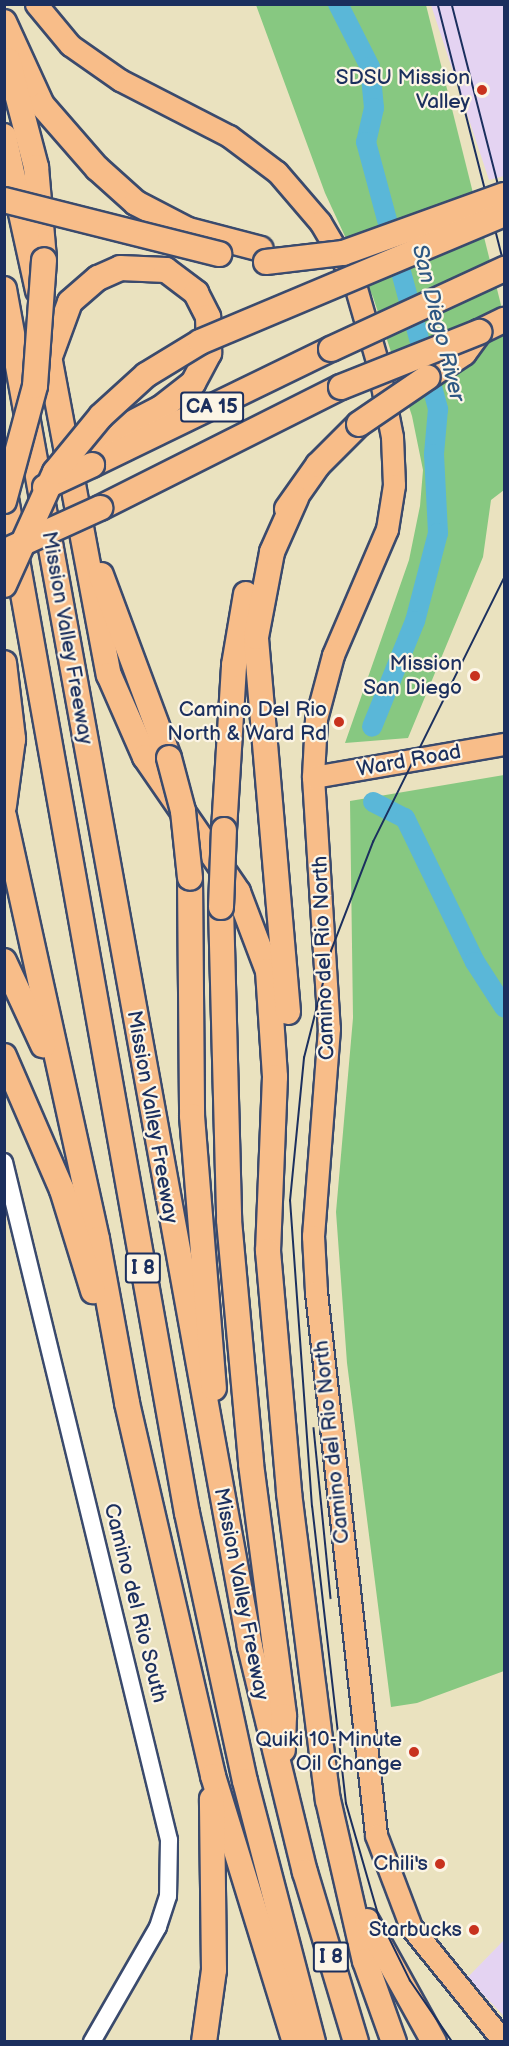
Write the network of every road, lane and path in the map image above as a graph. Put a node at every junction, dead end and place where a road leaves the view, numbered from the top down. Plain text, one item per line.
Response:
1 (36, 4) edge
2 (4, 22) edge
3 (4, 49) edge
4 (4, 136) edge
5 (504, 195) edge
6 (4, 200) edge
7 (504, 214) edge
8 (264, 255) junction
9 (504, 258) edge
10 (504, 269) edge
11 (4, 289) edge
12 (437, 300) junction
13 (504, 320) edge
14 (479, 332) junction
15 (51, 359) junction
16 (89, 456) junction
17 (4, 488) edge
18 (77, 491) junction
19 (296, 498) junction
20 (4, 502) edge
21 (45, 533) junction
22 (4, 552) edge
23 (4, 564) edge
24 (4, 585) edge
25 (4, 663) edge
26 (504, 744) edge
27 (313, 777) junction
28 (4, 806) edge
29 (4, 816) edge
30 (4, 961) edge
31 (35, 998) junction
32 (4, 1056) edge
33 (4, 1162) edge
34 (272, 1273) junction
35 (127, 1403) junction
36 (212, 1445) junction
37 (213, 1776) junction
38 (282, 1782) junction
39 (342, 1865) junction
40 (92, 2042) edge
41 (204, 2042) edge
42 (295, 2042) edge
43 (313, 2042) edge
44 (356, 2042) edge
45 (394, 2042) edge
46 (434, 2042) edge
47 (504, 2042) edge

1 - 27 main road, Camino del Rio North
2 - 8 highway
3 - 20 highway, bridge
4 - 15 highway
5 - 8 highway, bridge
6 - 8 highway, bridge
7 - 24 highway, bridge
9 - 12 highway, bridge
10 - 12 highway, CA 15, bridge
11 - 36 highway, Mission Valley Freeway / I 8
12 - 16 highway, CA 15, bridge
13 - 14 highway
14 - 19 highway, bridge
14 - 21 highway, CA 15, bridge
15 - 16 highway
15 - 18 highway
16 - 20 highway, CA 15, bridge
17 - 43 highway, Mission Valley Freeway / I 8
18 - 34 highway
18 - 36 highway, bridge
19 - 34 highway
19 - 38 highway, bridge
21 - 22 highway, CA 15, bridge
21 - 23 highway, bridge
25 - 28 highway
26 - 27 main road, Ward Road
27 - 47 main road, Camino del Rio North
29 - 31 highway
30 - 31 highway
31 - 35 highway
32 - 35 highway
33 - 40 street, Camino del Rio South
34 - 39 highway
35 - 37 highway
36 - 38 highway, Mission Valley Freeway / I 8
37 - 41 highway
37 - 42 highway
38 - 44 highway, Mission Valley Freeway / I 8
39 - 45 highway
39 - 46 highway

